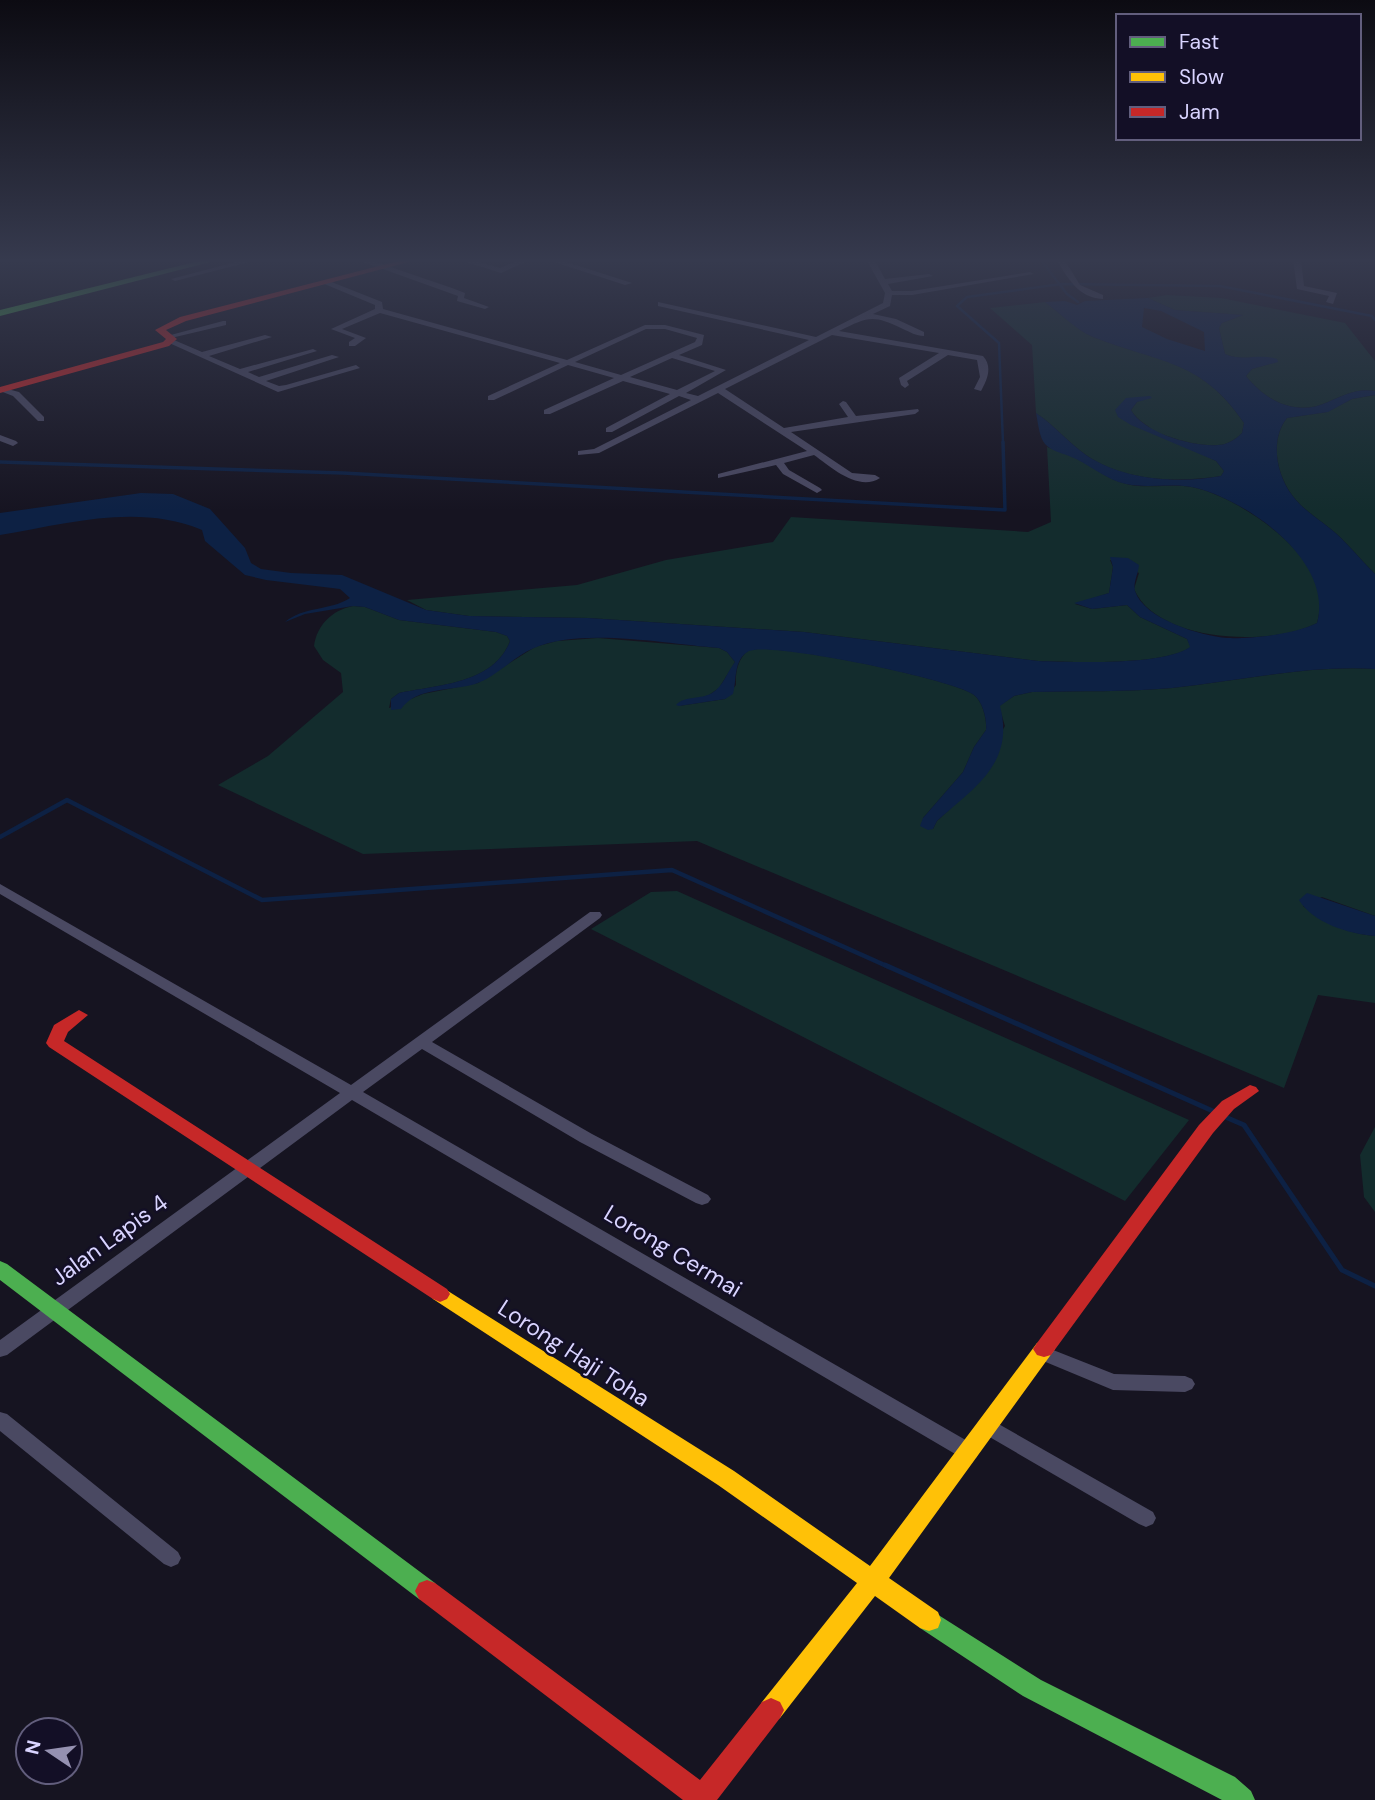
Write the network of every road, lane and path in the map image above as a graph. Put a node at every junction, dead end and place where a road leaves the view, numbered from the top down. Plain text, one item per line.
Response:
1 (157, 343) edge
2 (179, 343) edge
3 (246, 343) edge
4 (499, 343) edge
5 (613, 343) edge
6 (699, 343) edge
7 (808, 343) edge
8 (894, 343) edge
9 (313, 351) dead end
10 (947, 352) junction
11 (202, 355) junction
12 (668, 355) junction
13 (335, 358) dead end
14 (572, 363) junction
15 (356, 368) dead end
16 (240, 372) junction
17 (623, 376) junction
18 (259, 380) junction
19 (905, 385) dead end
20 (719, 388) junction
21 (1, 389) edge
22 (978, 389) dead end
23 (680, 393) junction
24 (491, 398) dead end
25 (698, 399) junction
26 (843, 404) dead end
27 (915, 411) dead end
28 (547, 412) dead end
29 (41, 419) dead end
30 (854, 419) junction
31 (609, 430) dead end
32 (780, 431) junction
33 (0, 438) edge
34 (13, 443) dead end
35 (814, 452) junction
36 (581, 453) dead end
37 (778, 461) junction
38 (721, 475) dead end
39 (875, 478) dead end
40 (817, 489) dead end
41 (0, 888) edge
42 (595, 915) dead end
43 (79, 1014) dead end
44 (421, 1042) junction
45 (1250, 1091) dead end
46 (353, 1092) junction
47 (246, 1171) junction
48 (702, 1199) dead end
49 (0, 1269) edge
50 (54, 1310) junction
51 (0, 1350) edge
52 (1043, 1353) junction
53 (1185, 1384) dead end
54 (0, 1420) edge
55 (988, 1426) junction
56 (969, 1452) junction
57 (1146, 1518) dead end
58 (171, 1558) dead end
59 (872, 1582) junction
60 (704, 1799) edge
61 (1242, 1800) edge

1 - 21 main road
2 - 11 street
3 - 11 street
4 - 14 street
5 - 14 street
6 - 12 street
7 - 20 street
8 - 10 street
9 - 16 street
10 - 19 street
10 - 22 street
11 - 16 street
12 - 17 street
12 - 23 street
13 - 18 street
14 - 17 street
14 - 24 street
15 - 18 street
16 - 18 street
17 - 23 street
17 - 28 street
20 - 25 street
20 - 32 street
21 - 29 street
23 - 25 street
23 - 31 street
25 - 36 street
26 - 30 street
27 - 30 street
30 - 32 street
32 - 35 street
33 - 34 street
35 - 37 street
35 - 39 street
37 - 38 street
37 - 40 street
41 - 46 street, Lorong Cermai
42 - 44 street, Jalan Lapis 4
43 - 47 main road, Lorong Haji Toha
44 - 46 street, Jalan Lapis 4
44 - 48 street
45 - 52 main road
46 - 47 street, Jalan Lapis 4
46 - 56 street, Lorong Cermai
47 - 50 street, Jalan Lapis 4
47 - 59 main road, Lorong Haji Toha
49 - 50 main road
50 - 51 street, Jalan Lapis 4
50 - 60 main road
52 - 53 street
52 - 55 main road
54 - 58 street
55 - 56 main road
55 - 57 street
56 - 59 main road
59 - 60 main road
59 - 61 main road, Lorong Haji Toha

